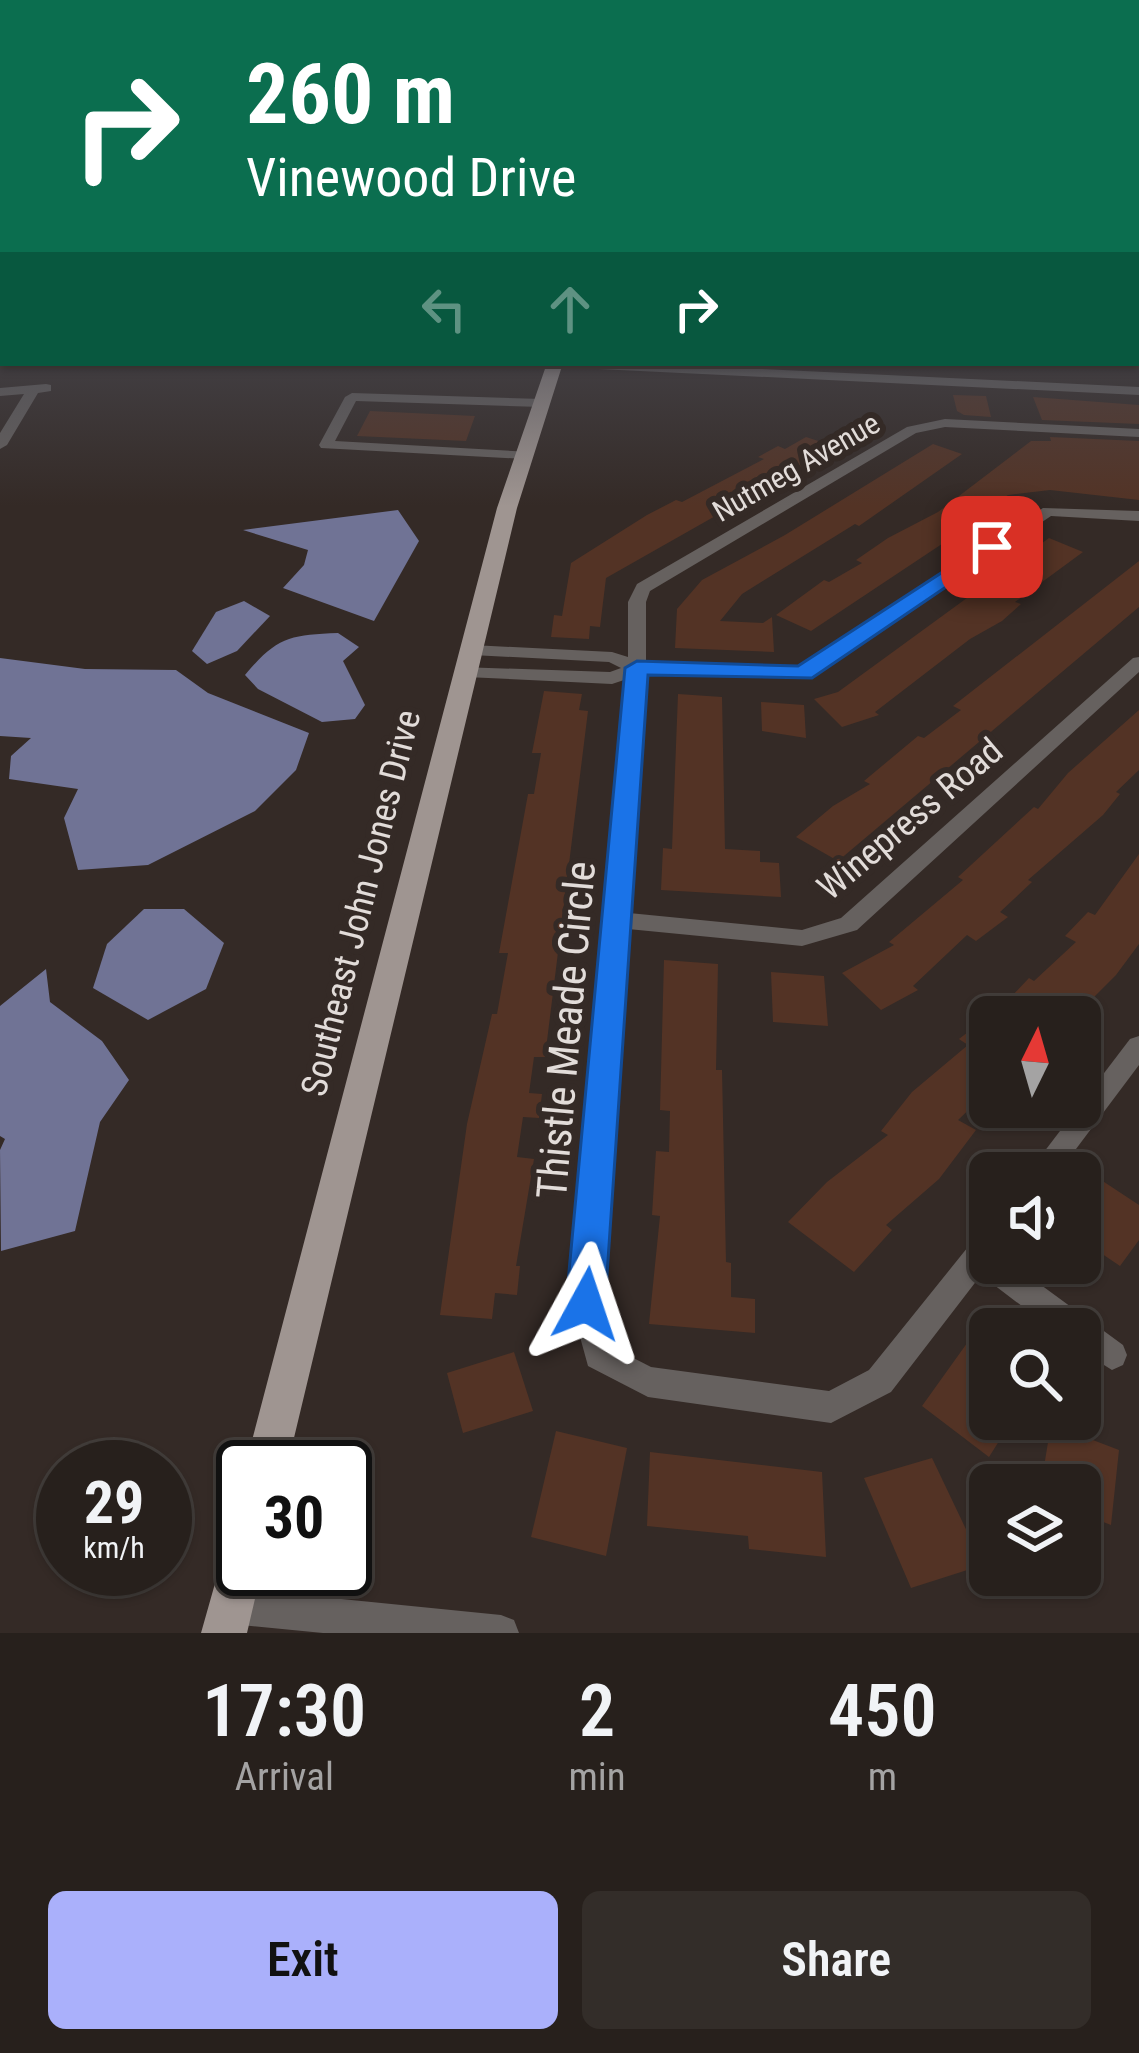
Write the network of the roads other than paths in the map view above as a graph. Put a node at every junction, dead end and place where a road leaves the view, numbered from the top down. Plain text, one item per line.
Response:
1 (555, 366) edge
2 (681, 366) edge
3 (765, 368) edge
4 (1007, 385) junction
5 (33, 389) junction
6 (0, 392) edge
7 (1139, 392) edge
8 (542, 403) junction
9 (0, 425) edge
10 (1019, 426) junction
11 (1139, 433) edge
12 (0, 445) edge
13 (525, 455) junction
14 (1139, 516) edge
15 (469, 660) junction
16 (1139, 662) edge
17 (637, 668) junction
18 (618, 920) junction
19 (1139, 1046) edge
20 (1058, 1152) edge
21 (969, 1267) edge
22 (1025, 1284) edge
23 (1053, 1308) edge
24 (1101, 1347) edge
25 (1112, 1355) dead end
26 (273, 1440) edge
27 (228, 1619) edge
28 (501, 1633) edge

1 - 8 main road, Southeast John Jones Drive
2 - 3 street
3 - 4 street
4 - 7 street
4 - 10 street
5 - 6 street
5 - 9 street
5 - 12 street
8 - 13 main road, Southeast John Jones Drive
8 - 13 street
10 - 11 street, Nutmeg Avenue
10 - 17 street, Nutmeg Avenue
13 - 15 main road, Southeast John Jones Drive
14 - 17 street
15 - 17 street
15 - 26 main road, Southeast John Jones Drive
16 - 18 street, Winepress Road
17 - 18 street, Thistle Meade Circle
18 - 21 street, Thistle Meade Circle
19 - 20 street
22 - 23 street
24 - 25 street
27 - 28 street

